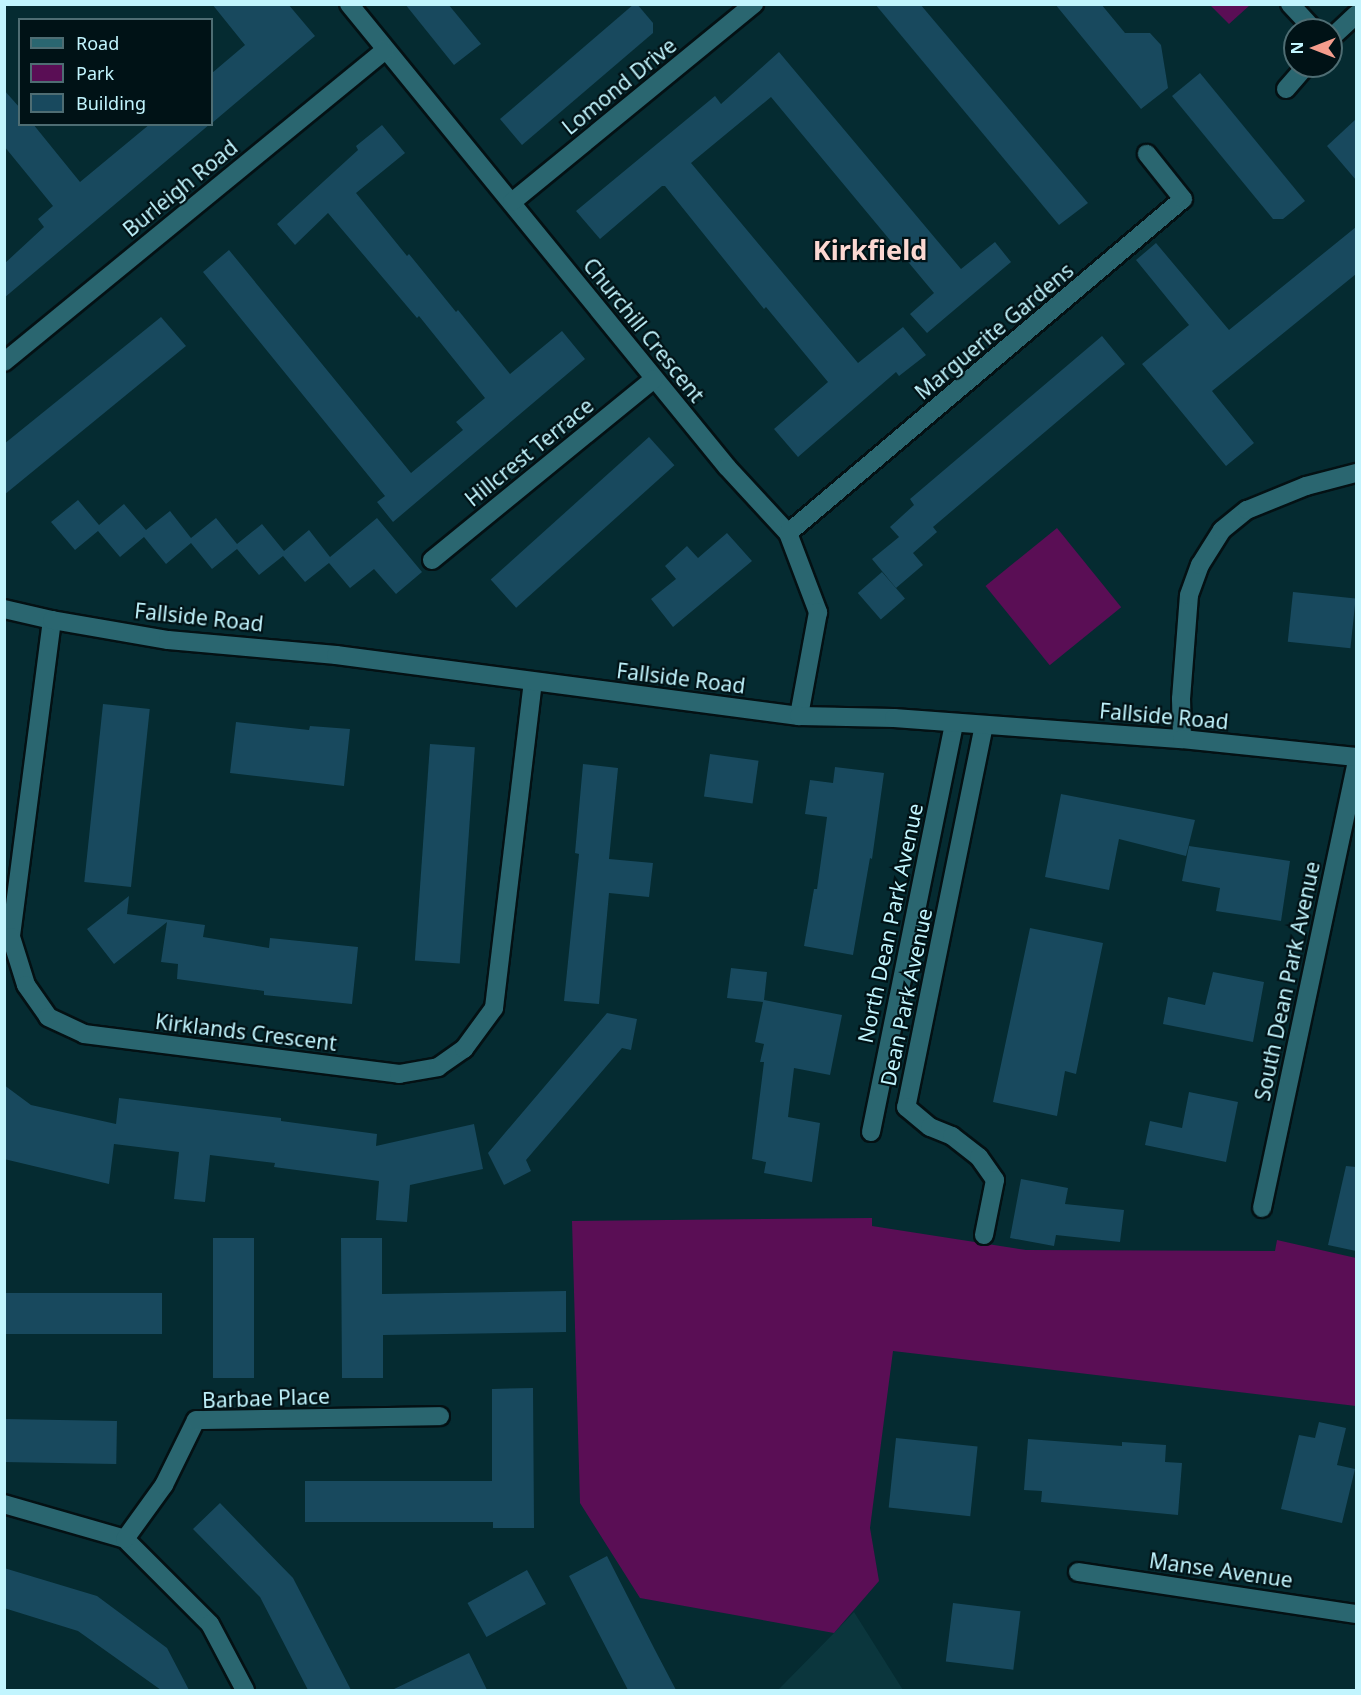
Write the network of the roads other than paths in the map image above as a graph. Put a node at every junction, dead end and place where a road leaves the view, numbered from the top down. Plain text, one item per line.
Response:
1 (349, 4) edge
2 (754, 4) edge
3 (1290, 4) edge
4 (1356, 15) edge
5 (1303, 18) edge
6 (1343, 27) edge
7 (385, 50) junction
8 (1296, 78) edge
9 (1286, 89) dead end
10 (1147, 154) dead end
11 (512, 202) junction
12 (4, 362) edge
13 (654, 379) junction
14 (1356, 473) edge
15 (788, 533) junction
16 (432, 560) dead end
17 (4, 609) edge
18 (52, 621) junction
19 (533, 682) junction
20 (799, 716) junction
21 (954, 723) junction
22 (984, 725) junction
23 (1182, 739) junction
24 (1356, 756) edge
25 (1356, 764) edge
26 (871, 1132) dead end
27 (1262, 1208) dead end
28 (984, 1235) dead end
29 (440, 1416) dead end
30 (4, 1504) edge
31 (125, 1539) junction
32 (1078, 1572) dead end
33 (1356, 1614) edge
34 (245, 1690) edge

1 - 7 street, Churchill Crescent
2 - 11 street, Lomond Drive
3 - 5 street
4 - 6 street
7 - 11 street, Churchill Crescent
7 - 12 street, Burleigh Road
8 - 9 street
10 - 15 street, Marguerite Gardens
11 - 13 street, Churchill Crescent
13 - 15 street, Churchill Crescent
13 - 16 street, Hillcrest Terrace
14 - 23 street
15 - 20 street, Churchill Crescent
17 - 18 street, Fallside Road
18 - 19 street, Fallside Road
18 - 19 street, Kirklands Crescent
19 - 20 street, Fallside Road
20 - 21 street, Fallside Road
21 - 22 street, Fallside Road
21 - 26 street, North Dean Park Avenue
22 - 23 street, Fallside Road
22 - 28 street, Dean Park Avenue
23 - 24 street, Fallside Road
25 - 27 street, South Dean Park Avenue
29 - 31 street, Barbae Place
30 - 31 street
31 - 34 street
32 - 33 street, Manse Avenue

